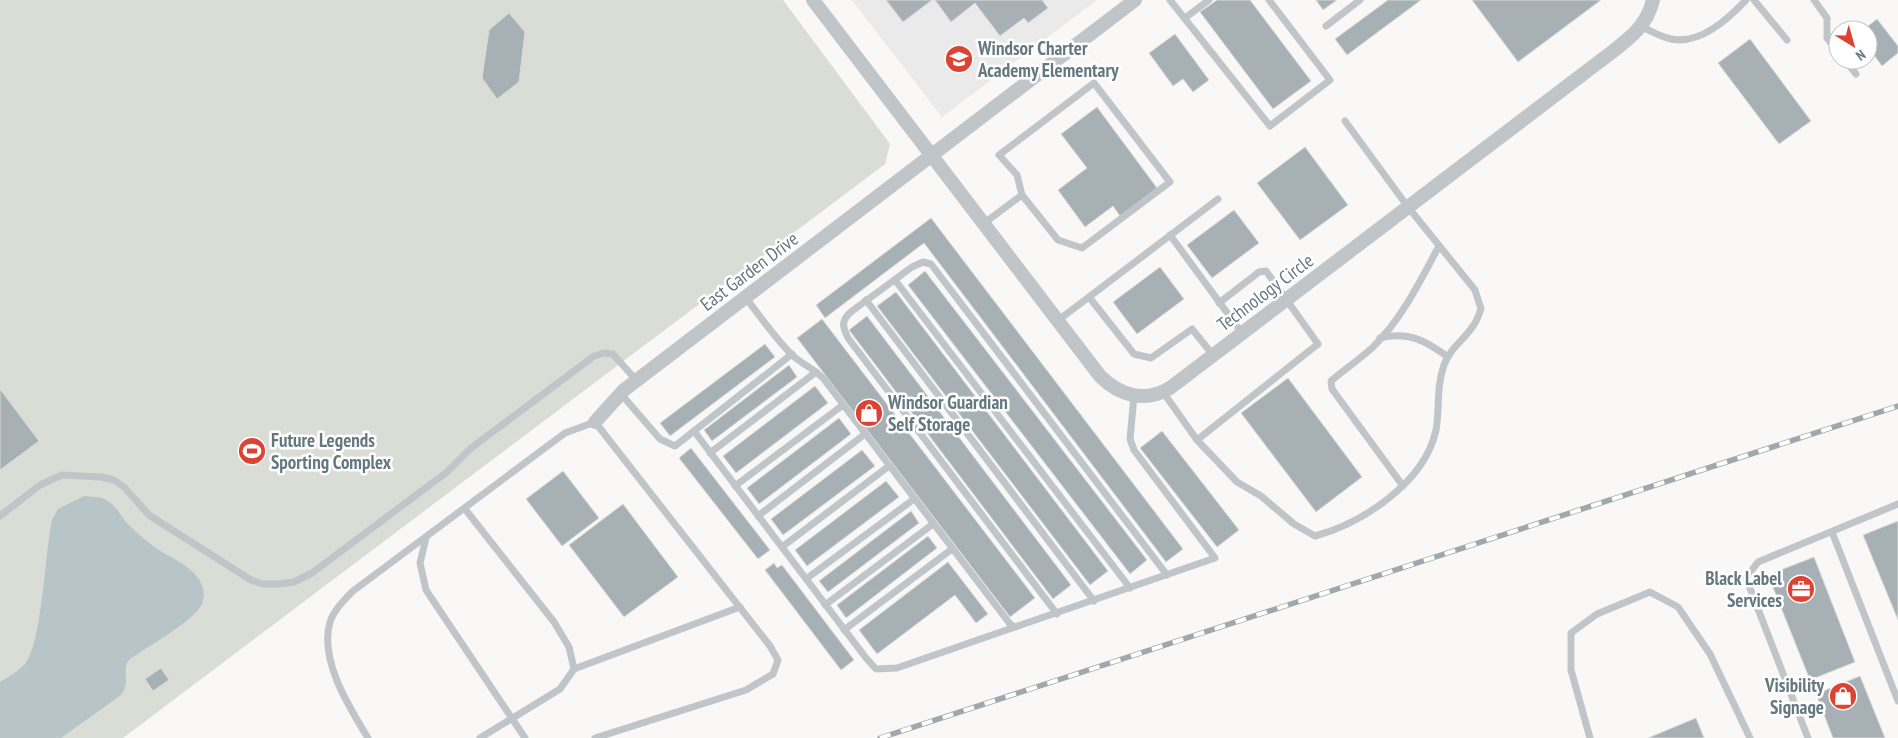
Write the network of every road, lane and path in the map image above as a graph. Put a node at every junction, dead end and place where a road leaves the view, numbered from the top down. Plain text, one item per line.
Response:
1 (813, 0) edge
2 (1135, 0) edge
3 (1170, 0) edge
4 (1209, 0) edge
5 (1269, 0) edge
6 (1360, 0) edge
7 (1653, 0) edge
8 (1746, 0) edge
9 (1754, 0) edge
10 (1814, 0) edge
11 (1185, 18) junction
12 (1326, 26) dead end
13 (1642, 27) junction
14 (1828, 39) edge
15 (1787, 40) dead end
16 (1853, 70) edge
17 (1856, 74) dead end
18 (1345, 121) dead end
19 (931, 156) junction
20 (1022, 195) junction
21 (1218, 199) dead end
22 (1408, 207) junction
23 (984, 224) junction
24 (1170, 235) junction
25 (1439, 246) junction
26 (895, 280) junction
27 (1089, 296) junction
28 (745, 297) junction
29 (866, 300) junction
30 (1286, 300) junction
31 (1219, 303) junction
32 (1057, 321) junction
33 (1242, 333) junction
34 (1380, 338) junction
35 (792, 354) junction
36 (1213, 355) junction
37 (1448, 357) junction
38 (816, 372) junction
39 (636, 380) junction
40 (1162, 392) junction
41 (621, 394) junction
42 (1134, 396) junction
43 (843, 405) junction
44 (595, 422) junction
45 (694, 431) junction
46 (865, 434) junction
47 (1197, 440) junction
48 (710, 453) junction
49 (889, 466) junction
50 (736, 486) junction
51 (1404, 486) junction
52 (914, 499) junction
53 (1898, 504) edge
54 (465, 509) junction
55 (0, 516) edge
56 (758, 516) junction
57 (933, 524) junction
58 (1832, 532) junction
59 (426, 538) junction
60 (782, 547) junction
61 (952, 549) junction
62 (1167, 575) junction
63 (806, 579) junction
64 (1130, 588) junction
65 (1094, 600) junction
66 (825, 605) junction
67 (740, 607) junction
68 (1057, 614) junction
69 (1015, 627) junction
70 (844, 630) junction
71 (574, 669) junction
72 (1898, 701) edge
73 (511, 719) junction
74 (368, 738) edge
75 (480, 738) edge
76 (525, 738) edge
77 (595, 738) edge
78 (1590, 738) edge
79 (1750, 738) edge
80 (1808, 738) edge

1 - 19 street
2 - 19 street, East Garden Drive
3 - 11 lane
4 - 11 lane
5 - 11 lane
6 - 12 lane
7 - 13 street, Technology Circle
8 - 13 lane
9 - 15 lane
10 - 14 lane
13 - 22 street, Technology Circle
16 - 17 lane
18 - 22 lane
19 - 23 street
19 - 28 street, East Garden Drive
20 - 20 lane
20 - 23 lane
21 - 24 lane
22 - 25 lane
22 - 30 street, Technology Circle
23 - 32 street
24 - 27 lane
24 - 31 lane
25 - 34 lane
25 - 37 lane
26 - 29 lane
26 - 62 lane
26 - 64 lane
27 - 32 lane
27 - 36 lane
28 - 35 lane
28 - 39 street, East Garden Drive
29 - 65 lane
29 - 68 lane
30 - 31 lane
30 - 33 street, Technology Circle
30 - 47 lane
31 - 33 lane
32 - 42 street
33 - 36 street, Technology Circle
34 - 37 lane
34 - 51 lane
35 - 38 lane
35 - 45 lane
36 - 40 street, Technology Circle
37 - 51 lane
38 - 43 lane
38 - 48 lane
39 - 41 street, East Garden Drive
39 - 55 lane
40 - 42 street, Technology Circle
40 - 47 lane
41 - 44 street, East Garden Drive
41 - 45 lane
42 - 62 lane
43 - 46 lane
43 - 50 lane
44 - 54 lane
44 - 67 lane
45 - 48 lane
46 - 49 lane
46 - 56 lane
47 - 51 lane
48 - 50 lane
49 - 52 lane
49 - 60 lane
50 - 56 lane
52 - 57 lane
52 - 63 lane
53 - 58 lane
54 - 59 lane
54 - 71 lane
56 - 60 lane
57 - 61 lane
57 - 66 lane
58 - 72 lane
58 - 80 lane
59 - 73 lane
59 - 74 lane
60 - 63 lane
61 - 69 lane
61 - 70 lane
62 - 64 lane
63 - 66 lane
64 - 65 lane
65 - 68 lane
66 - 70 lane
67 - 71 lane
67 - 77 lane
68 - 69 lane
69 - 70 lane
71 - 73 lane
73 - 75 lane
73 - 76 lane
78 - 79 lane

